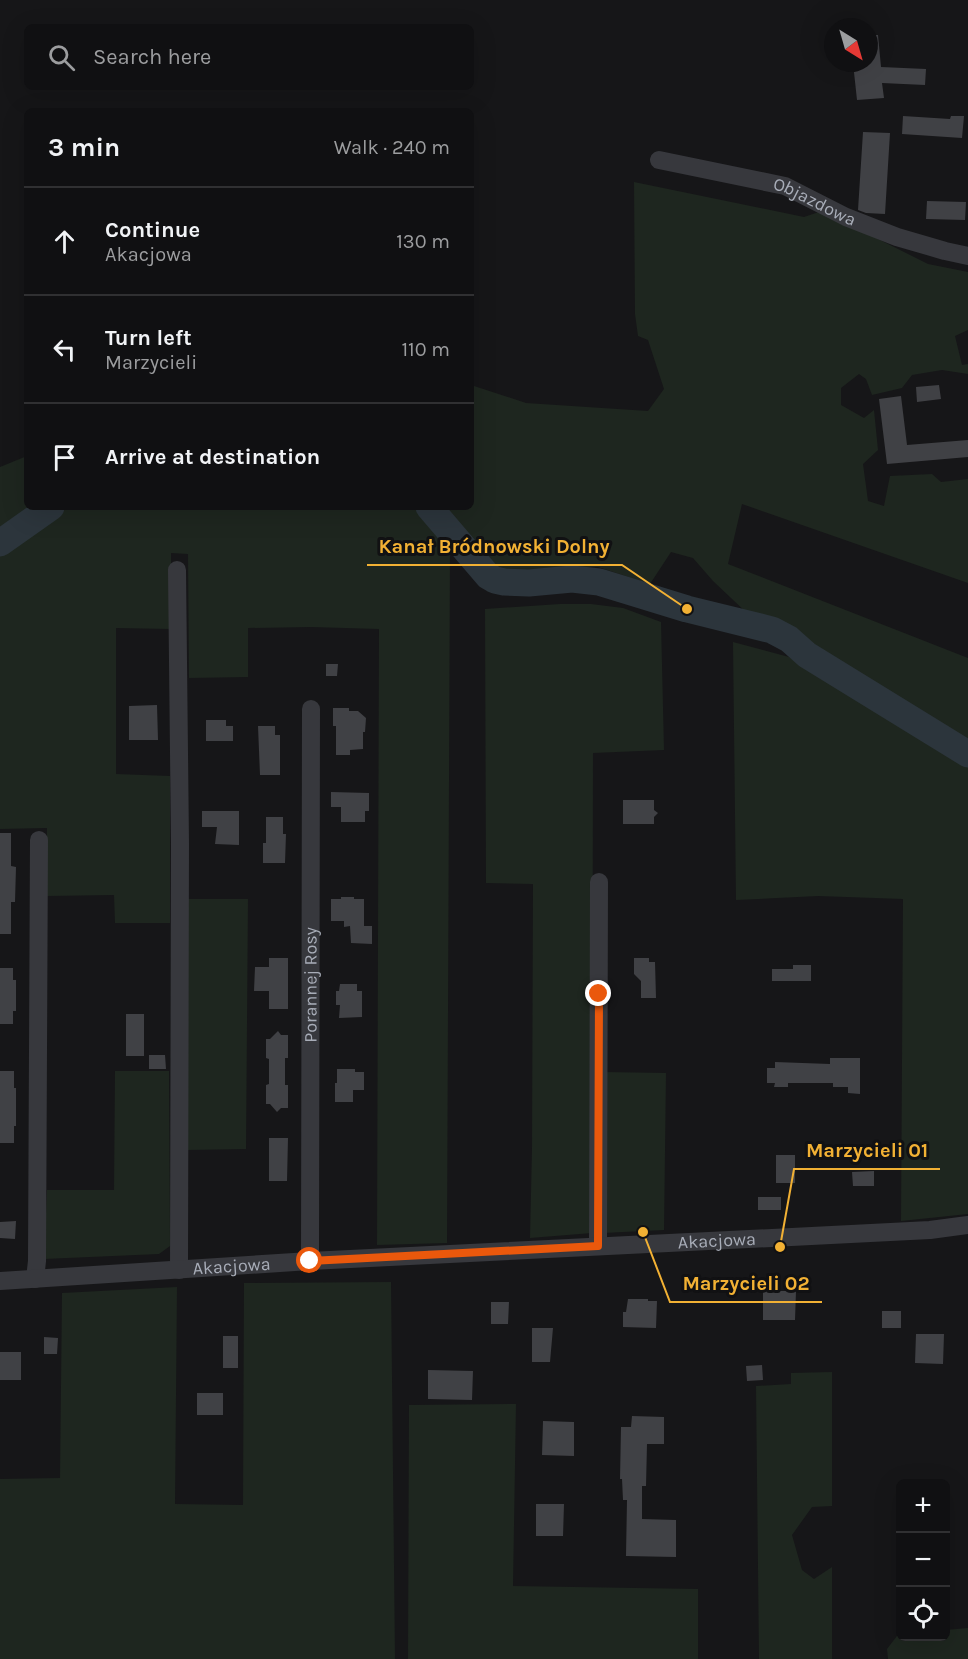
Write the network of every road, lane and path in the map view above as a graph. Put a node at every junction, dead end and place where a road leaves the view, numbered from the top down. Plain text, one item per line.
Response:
1 (659, 160) dead end
2 (968, 256) edge
3 (177, 570) dead end
4 (311, 709) dead end
5 (39, 840) dead end
6 (599, 882) dead end
7 (968, 1225) edge
8 (598, 1246) junction
9 (310, 1261) junction
10 (179, 1270) junction
11 (35, 1279) junction
12 (0, 1281) edge

1 - 2 street, Objazdowa
3 - 10 street
4 - 9 street, Porannej Rosy
5 - 11 street
6 - 8 street
7 - 8 street, Akacjowa
8 - 9 street, Akacjowa
9 - 10 street, Akacjowa
10 - 11 street, Akacjowa
11 - 12 street, Akacjowa

